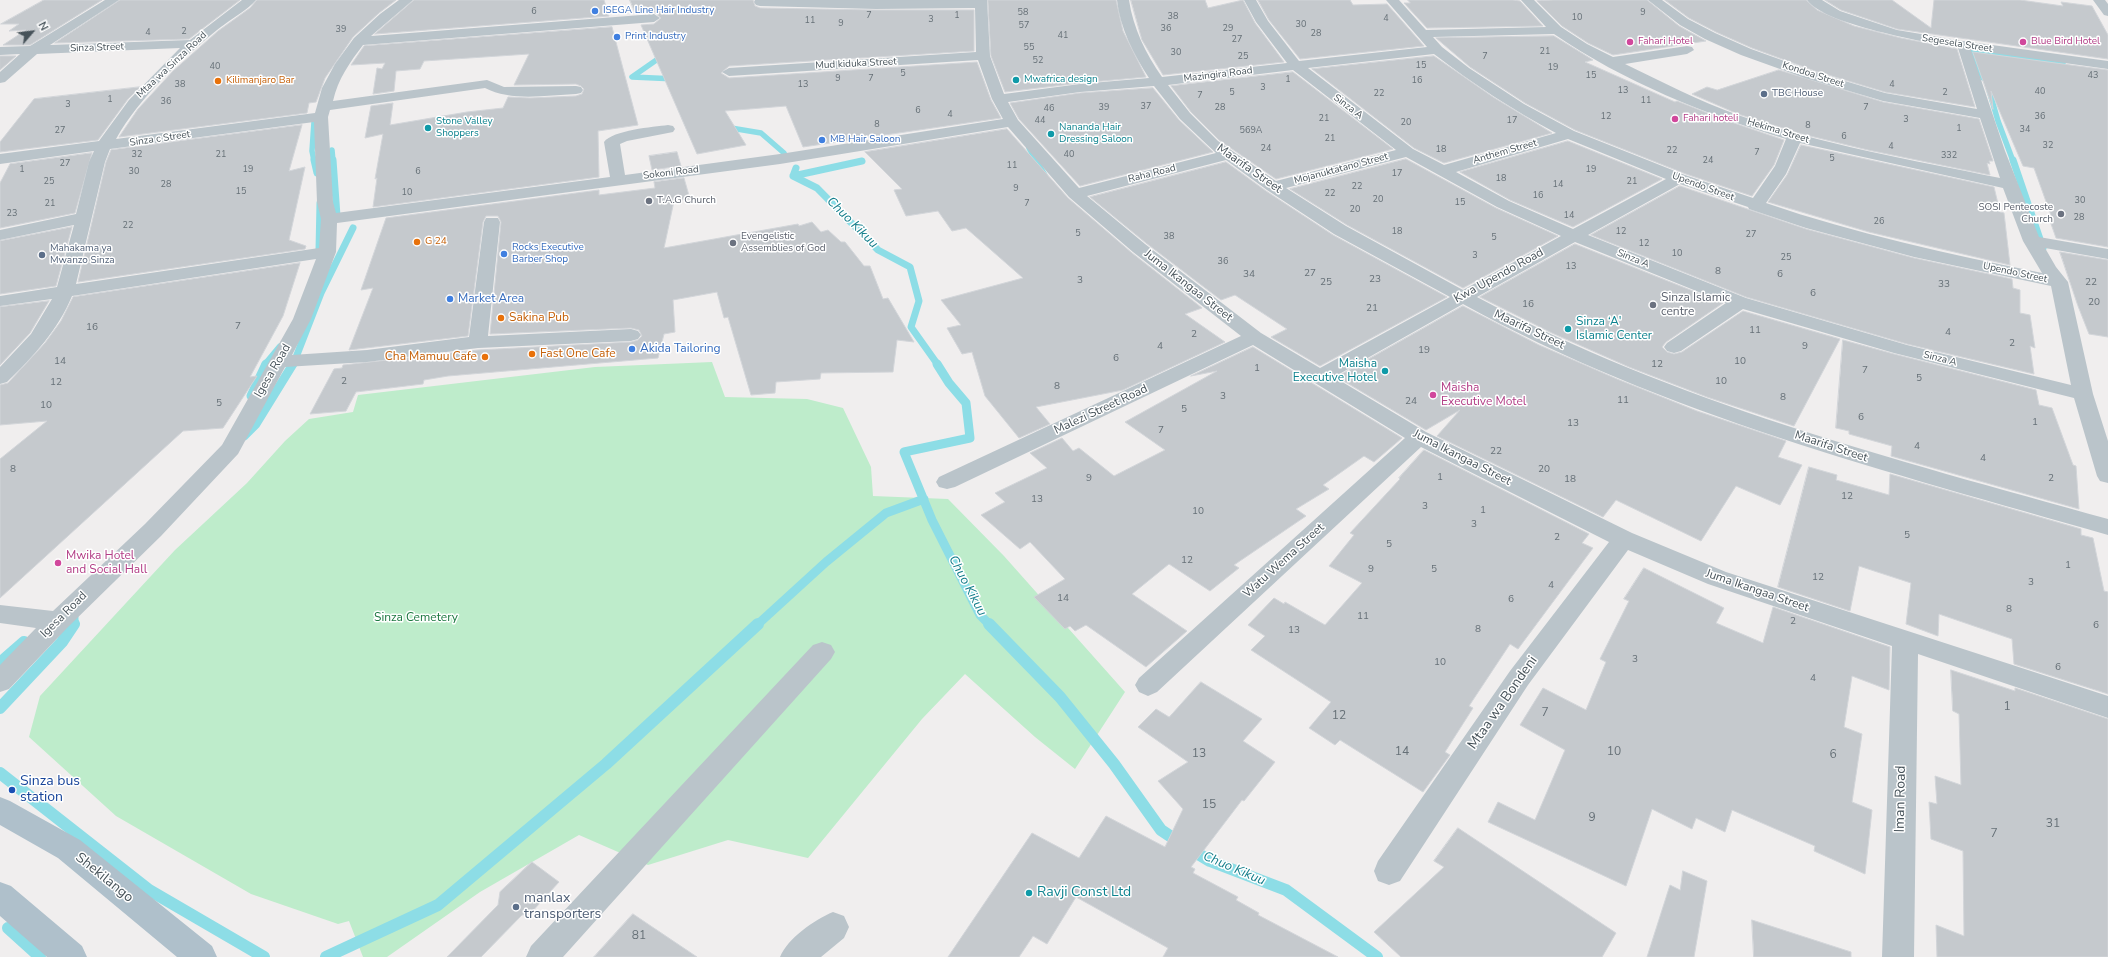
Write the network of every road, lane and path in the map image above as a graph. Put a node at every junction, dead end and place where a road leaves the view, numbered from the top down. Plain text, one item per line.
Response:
1 (113, 0) edge
2 (250, 0) edge
3 (407, 0) edge
4 (1123, 0) edge
5 (1250, 0) edge
6 (1392, 0) edge
7 (1527, 0) edge
8 (1654, 0) edge
9 (1814, 0) edge
10 (2100, 0) edge
11 (760, 2) dead end
12 (981, 2) edge
13 (2108, 12) edge
14 (654, 18) dead end
15 (1557, 30) junction
16 (1421, 34) junction
17 (359, 40) junction
18 (194, 44) junction
19 (1963, 45) junction
20 (33, 50) junction
21 (1437, 50) junction
22 (1688, 50) dead end
23 (0, 51) edge
24 (983, 56) junction
25 (1609, 62) junction
26 (1295, 65) junction
27 (2108, 65) edge
28 (729, 72) dead end
29 (0, 79) edge
30 (1158, 82) junction
31 (576, 90) dead end
32 (999, 99) junction
33 (322, 111) junction
34 (1985, 115) junction
35 (1012, 122) junction
36 (668, 129) dead end
37 (1569, 134) junction
38 (1794, 137) junction
39 (103, 147) junction
40 (1408, 152) junction
41 (1228, 155) junction
42 (0, 160) edge
43 (1443, 171) junction
44 (1679, 178) junction
45 (618, 180) junction
46 (2011, 184) junction
47 (1273, 187) junction
48 (1075, 194) junction
49 (1755, 206) junction
50 (83, 218) junction
51 (329, 219) junction
52 (492, 222) dead end
53 (0, 235) edge
54 (1572, 235) junction
55 (2032, 241) junction
56 (327, 252) junction
57 (2108, 254) edge
58 (2059, 282) junction
59 (65, 291) junction
60 (1462, 296) junction
61 (0, 301) edge
62 (1740, 302) junction
63 (631, 335) dead end
64 (1254, 337) junction
65 (478, 342) junction
66 (1674, 347) dead end
67 (278, 362) junction
68 (1320, 376) junction
69 (0, 378) edge
70 (2085, 401) junction
71 (2108, 413) edge
72 (1419, 437) junction
73 (2108, 476) edge
74 (947, 482) dead end
75 (2108, 527) edge
76 (1624, 539) junction
77 (0, 614) edge
78 (58, 620) junction
79 (1905, 641) junction
80 (822, 652) dead end
81 (0, 682) edge
82 (1148, 685) dead end
83 (2108, 708) edge
84 (0, 810) edge
85 (1389, 871) dead end
86 (2, 900) edge
87 (833, 927) dead end
88 (71, 957) edge
89 (201, 957) edge
90 (542, 957) edge
91 (796, 957) edge
92 (1898, 957) edge

1 - 20 street
2 - 18 street, Mtaa wa Sinza Road
3 - 17 street, Igesa Road
4 - 30 street, Maarifa Street
5 - 26 street, Sinza A
6 - 16 street, Upendo Street
7 - 15 street, Hekima Street
8 - 34 street, Kondoa Street
9 - 19 street, Segesela Street
10 - 13 street
11 - 12 street
12 - 24 street, Juma Ikangaa Street
14 - 17 street
15 - 16 street
15 - 25 street, Hekima Street
16 - 21 street, Upendo Street
17 - 33 street, Igesa Road
18 - 20 street, Sinza Street
18 - 39 street, Mtaa wa Sinza Road
19 - 27 street, Segesela Street
19 - 34 street
20 - 23 street, Sinza Street
20 - 29 street
21 - 26 street, Mazingira Road
21 - 37 street, Upendo Street
22 - 25 street
24 - 28 street, Mud kiduka Street
24 - 32 street, Juma Ikangaa Street
25 - 38 street, Hekima Street
26 - 30 street, Mazingira Road
26 - 40 street, Sinza A
30 - 32 street, Mazingira Road
30 - 41 street, Maarifa Street
31 - 33 street, Sinza c Street
32 - 35 street, Juma Ikangaa Street
33 - 39 street, Sinza c Street
33 - 51 street, Igesa Road
34 - 46 street
35 - 45 street, Sokoni Road
35 - 48 street, Juma Ikangaa Street
36 - 45 street
37 - 43 street, Anthem Street
37 - 44 street, Upendo Street
38 - 46 street, Hekima Street
38 - 49 street
39 - 42 street, Sinza c Street
39 - 50 street, Mtaa wa Sinza Road
40 - 43 street, Sinza A
40 - 47 street, Mojanuktatano Street
41 - 47 street, Maarifa Street
41 - 48 street, Raha Road
43 - 54 street, Sinza A
44 - 49 street, Upendo Street
44 - 54 street, Kwa Upendo Road
45 - 51 street, Sokoni Road
46 - 55 street
47 - 60 street, Maarifa Street
48 - 64 street, Juma Ikangaa Street
49 - 58 street, Upendo Street
50 - 53 street
50 - 59 street, Mtaa wa Sinza Road
51 - 56 street, Igesa Road
52 - 65 street
54 - 60 street, Kwa Upendo Road
54 - 62 street, Sinza A
55 - 57 street
55 - 58 street
56 - 59 street
56 - 67 street, Igesa Road
58 - 70 street
59 - 61 street
59 - 69 street, Mtaa wa Sinza Road
60 - 68 street, Kwa Upendo Road
60 - 75 street, Maarifa Street
62 - 66 street
62 - 70 street, Sinza A
63 - 65 street
64 - 68 street, Juma Ikangaa Street
64 - 74 street, Malezi Street Road
65 - 67 street
67 - 78 street, Igesa Road
68 - 72 street, Juma Ikangaa Street
70 - 71 street, Sinza A
70 - 73 street
72 - 76 street, Juma Ikangaa Street
72 - 82 street, Watu Wema Street
76 - 79 street, Juma Ikangaa Street
76 - 85 street, Mtaa wa Bondeni
77 - 78 street
78 - 81 street, Igesa Road
79 - 83 street, Juma Ikangaa Street
79 - 92 street, Iman Road
80 - 90 street
84 - 89 main road, Shekilango
86 - 88 main road
87 - 91 street

